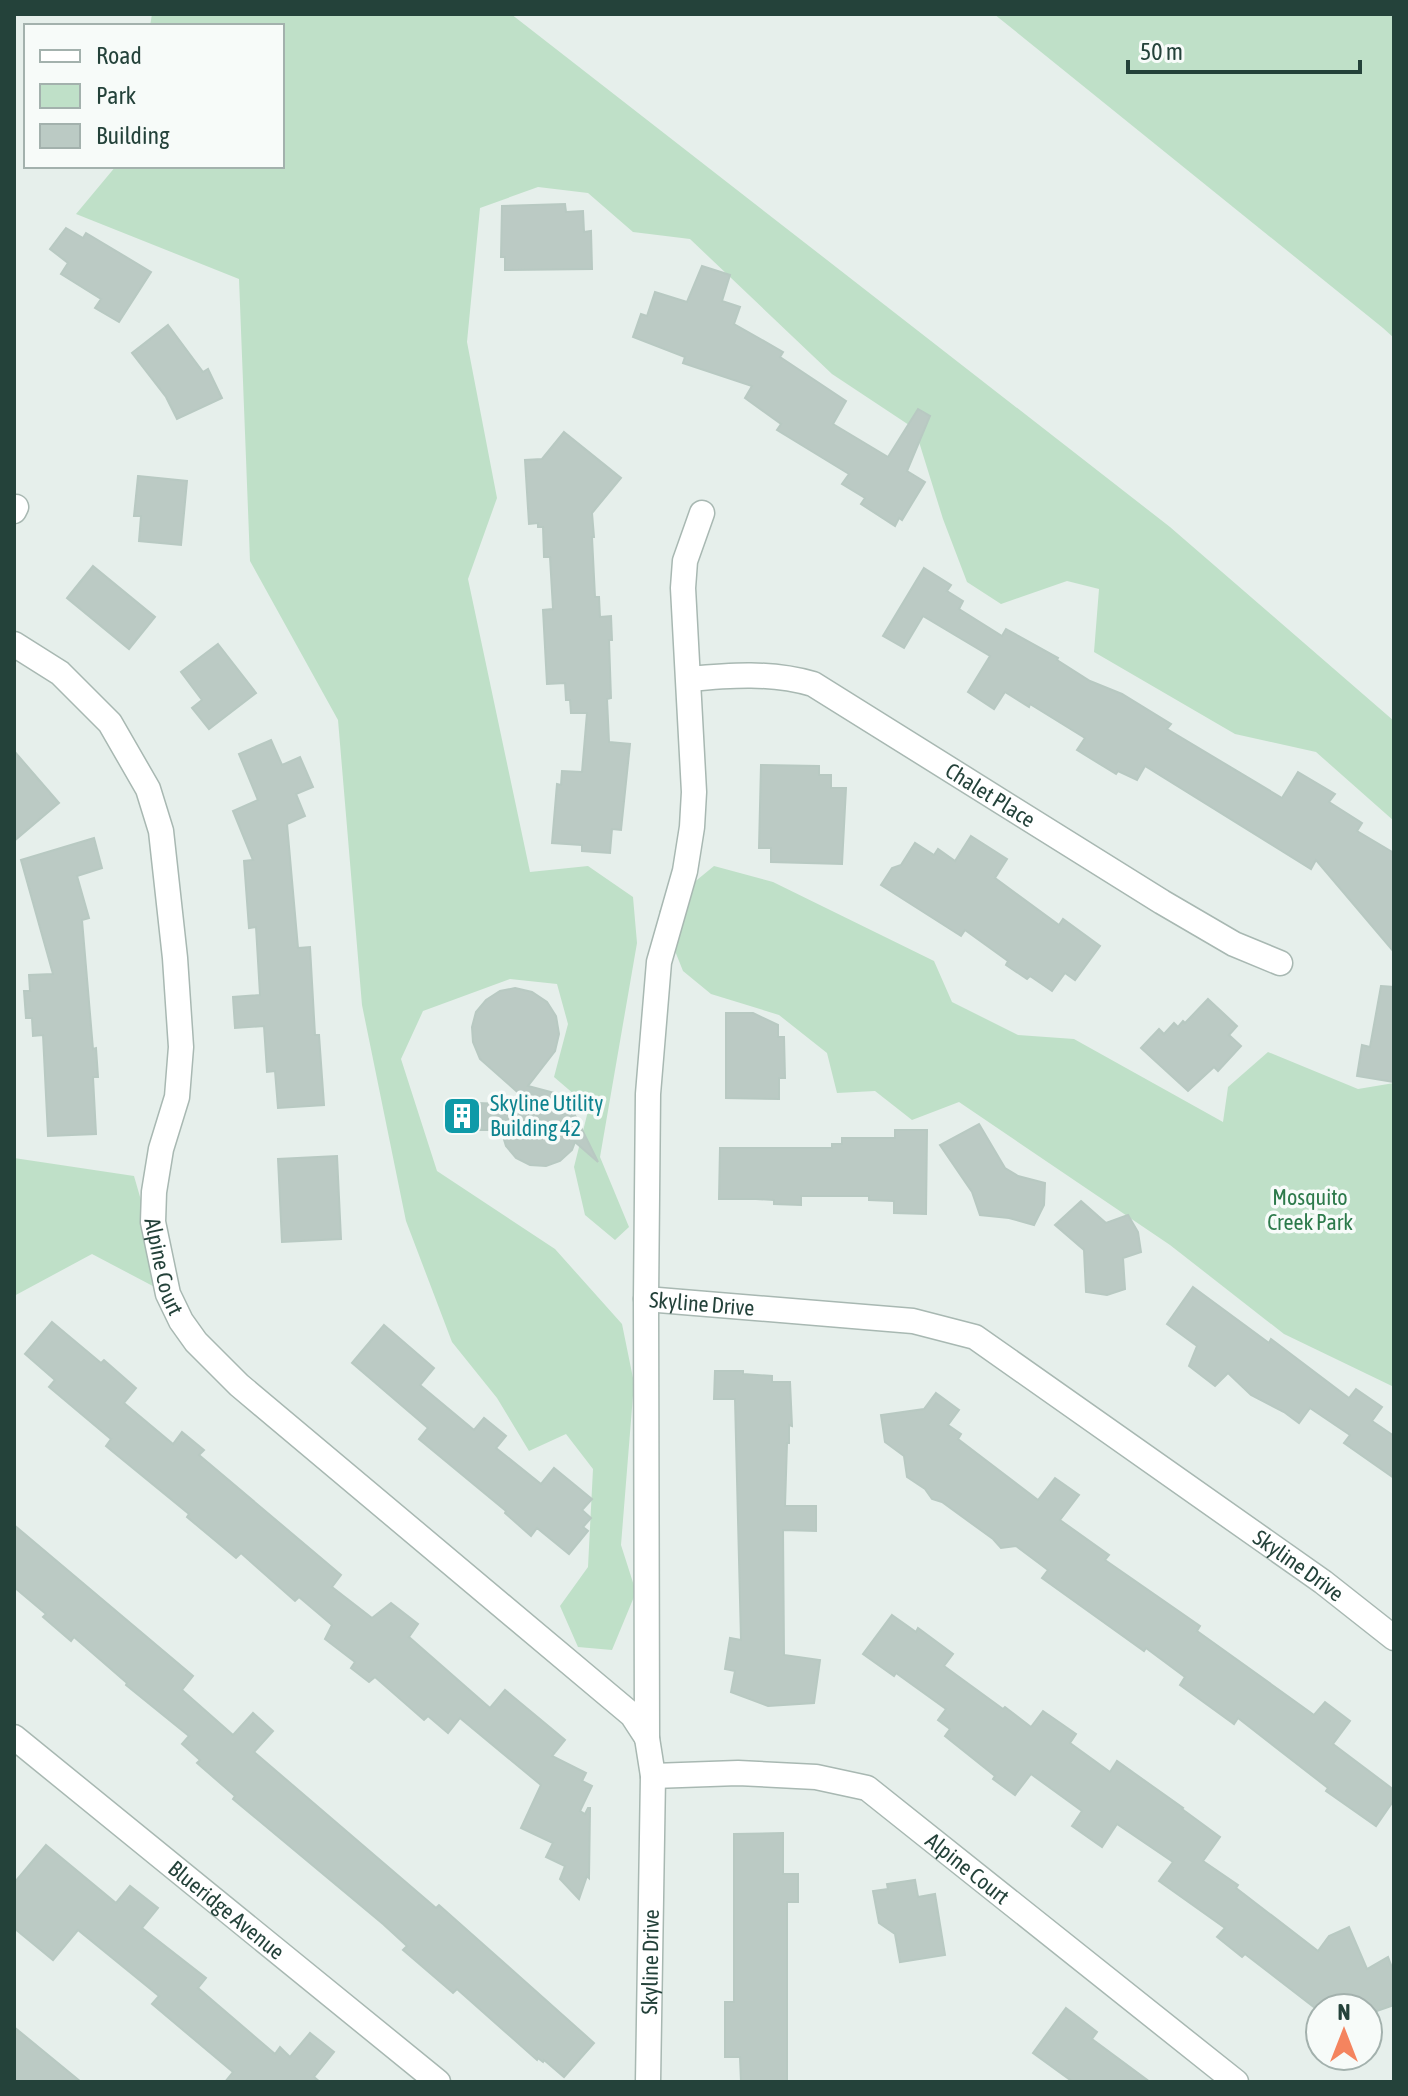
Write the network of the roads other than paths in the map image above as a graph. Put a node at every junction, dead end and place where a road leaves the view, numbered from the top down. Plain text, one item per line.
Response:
1 (702, 513) dead end
2 (14, 644) edge
3 (689, 679) junction
4 (1280, 963) dead end
5 (646, 1299) junction
6 (1394, 1638) edge
7 (14, 1737) edge
8 (647, 1738) junction
9 (653, 1776) junction
10 (438, 2082) edge
11 (648, 2082) edge
12 (1236, 2082) edge

1 - 3 street
2 - 8 street, Alpine Court
3 - 4 street, Chalet Place
3 - 5 street
5 - 6 street, Skyline Drive
5 - 8 street, Skyline Drive
7 - 10 street, Blueridge Avenue
8 - 9 street, Skyline Drive
9 - 11 street, Skyline Drive
9 - 12 street, Alpine Court

